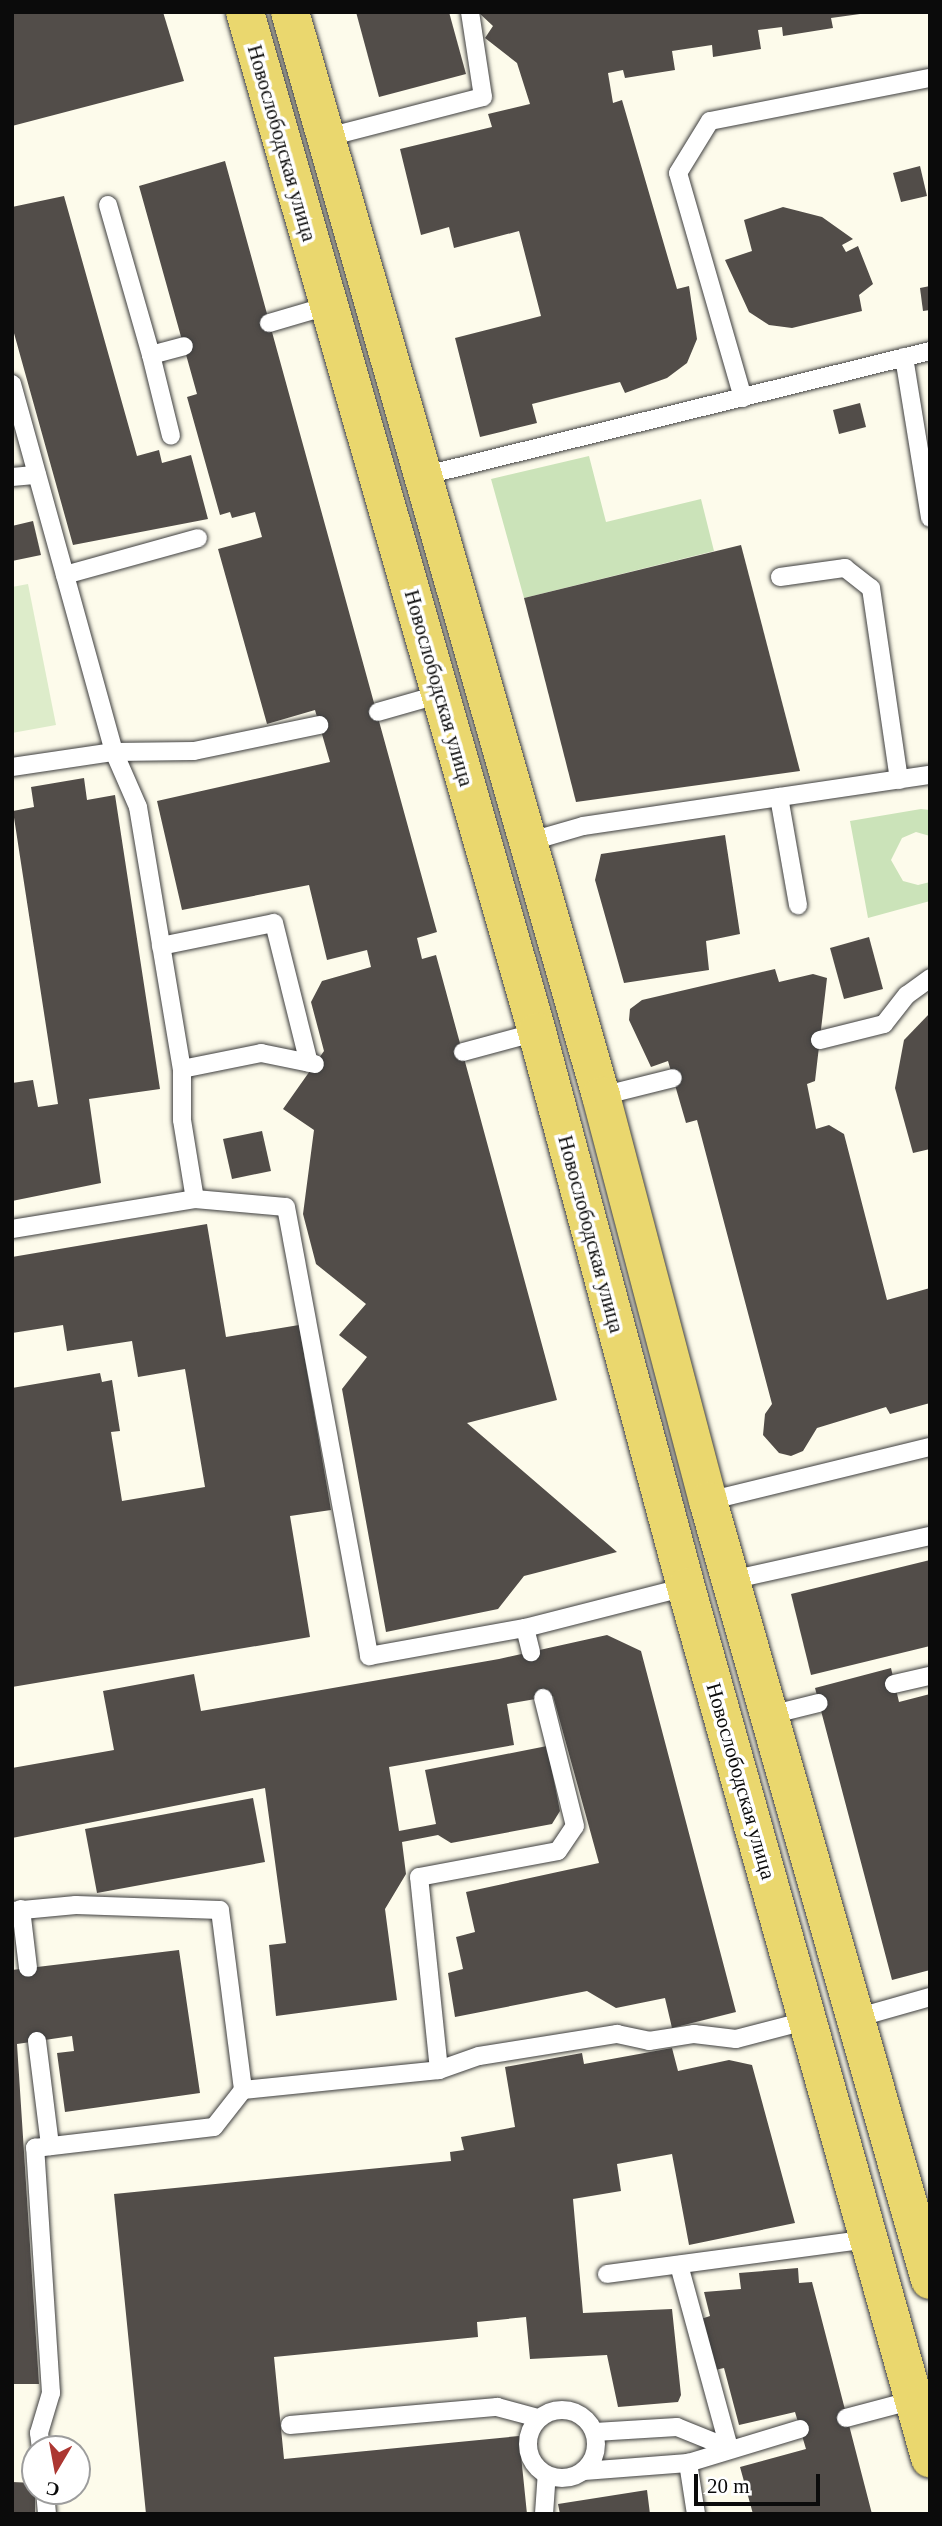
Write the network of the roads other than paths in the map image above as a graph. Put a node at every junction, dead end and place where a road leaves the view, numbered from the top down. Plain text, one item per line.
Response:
1 (245, 12) edge
2 (290, 12) edge
3 (470, 12) edge
4 (930, 78) edge
5 (324, 138) junction
6 (108, 205) dead end
7 (327, 306) junction
8 (270, 323) dead end
9 (184, 346) dead end
10 (930, 351) edge
11 (151, 355) junction
12 (904, 358) junction
13 (12, 384) edge
14 (743, 398) junction
15 (171, 436) dead end
16 (37, 475) junction
17 (422, 476) junction
18 (12, 477) edge
19 (930, 518) edge
20 (198, 538) dead end
21 (65, 575) junction
22 (780, 577) dead end
23 (441, 694) junction
24 (378, 712) dead end
25 (319, 725) dead end
26 (114, 752) junction
27 (12, 767) edge
28 (930, 775) edge
29 (899, 780) junction
30 (779, 797) junction
31 (528, 842) junction
32 (798, 905) dead end
33 (161, 946) junction
34 (930, 978) edge
35 (537, 1032) junction
36 (820, 1040) dead end
37 (463, 1052) dead end
38 (182, 1069) junction
39 (673, 1078) dead end
40 (601, 1096) junction
41 (195, 1199) junction
42 (12, 1229) edge
43 (930, 1447) edge
44 (708, 1502) junction
45 (930, 1536) edge
46 (731, 1580) junction
47 (686, 1587) junction
48 (525, 1628) junction
49 (531, 1652) dead end
50 (930, 1675) edge
51 (894, 1684) dead end
52 (542, 1698) dead end
53 (819, 1703) dead end
54 (770, 1716) junction
55 (17, 1910) edge
56 (28, 1968) dead end
57 (930, 1997) edge
58 (856, 2018) junction
59 (809, 2020) junction
60 (37, 2041) dead end
61 (439, 2070) junction
62 (243, 2090) junction
63 (50, 2146) junction
64 (869, 2239) junction
65 (679, 2265) junction
66 (607, 2274) dead end
67 (930, 2280) edge
68 (914, 2400) junction
69 (538, 2418) junction
70 (846, 2418) dead end
71 (290, 2425) dead end
72 (800, 2430) dead end
73 (594, 2432) junction
74 (39, 2435) edge
75 (729, 2448) junction
76 (930, 2458) edge
77 (688, 2463) junction
78 (584, 2470) junction
79 (547, 2475) junction
80 (544, 2514) edge
81 (696, 2514) edge

1 - 7 main road, Новослободская улица
2 - 5 main road, Новослободская улица
3 - 5 lane
4 - 14 lane
5 - 17 main road, Новослободская улица
6 - 11 lane
7 - 8 lane
7 - 23 main road, Новослободская улица
9 - 11 lane
10 - 12 lane
11 - 15 lane
12 - 14 lane
12 - 19 lane
13 - 16 lane
14 - 17 lane
16 - 18 lane
16 - 21 lane
17 - 31 main road, Новослободская улица
20 - 21 lane
21 - 26 lane
22 - 29 lane
23 - 24 lane
23 - 35 main road, Новослободская улица
25 - 26 lane
26 - 27 lane
26 - 33 lane
28 - 29 lane
29 - 30 lane
30 - 31 lane
30 - 32 lane
31 - 40 main road, Новослободская улица
33 - 38 lane
33 - 38 lane
34 - 36 lane
35 - 37 lane
35 - 47 main road, Новослободская улица
38 - 41 lane
39 - 40 lane
40 - 44 main road, Новослободская улица
41 - 42 lane
41 - 48 lane
43 - 44 lane
44 - 46 main road, Новослободская улица
45 - 46 lane
46 - 54 main road, Новослободская улица
47 - 48 lane
47 - 59 main road, Новослободская улица
48 - 49 lane
50 - 51 lane
52 - 61 lane
53 - 54 lane
54 - 58 main road, Новослободская улица
55 - 56 lane
55 - 62 lane
57 - 58 lane
58 - 67 main road, Новослободская улица
59 - 61 lane
59 - 64 main road, Новослободская улица
60 - 63 lane
61 - 62 lane
62 - 63 lane
63 - 74 lane
64 - 65 lane
64 - 68 main road, Новослободская улица
65 - 66 lane
65 - 75 lane
68 - 70 lane
68 - 76 main road, Новослободская улица
69 - 71 lane
69 - 73 lane
69 - 79 lane
72 - 75 lane
73 - 75 lane
73 - 78 lane
75 - 77 lane
77 - 78 lane
77 - 81 lane
78 - 79 lane
79 - 80 lane

